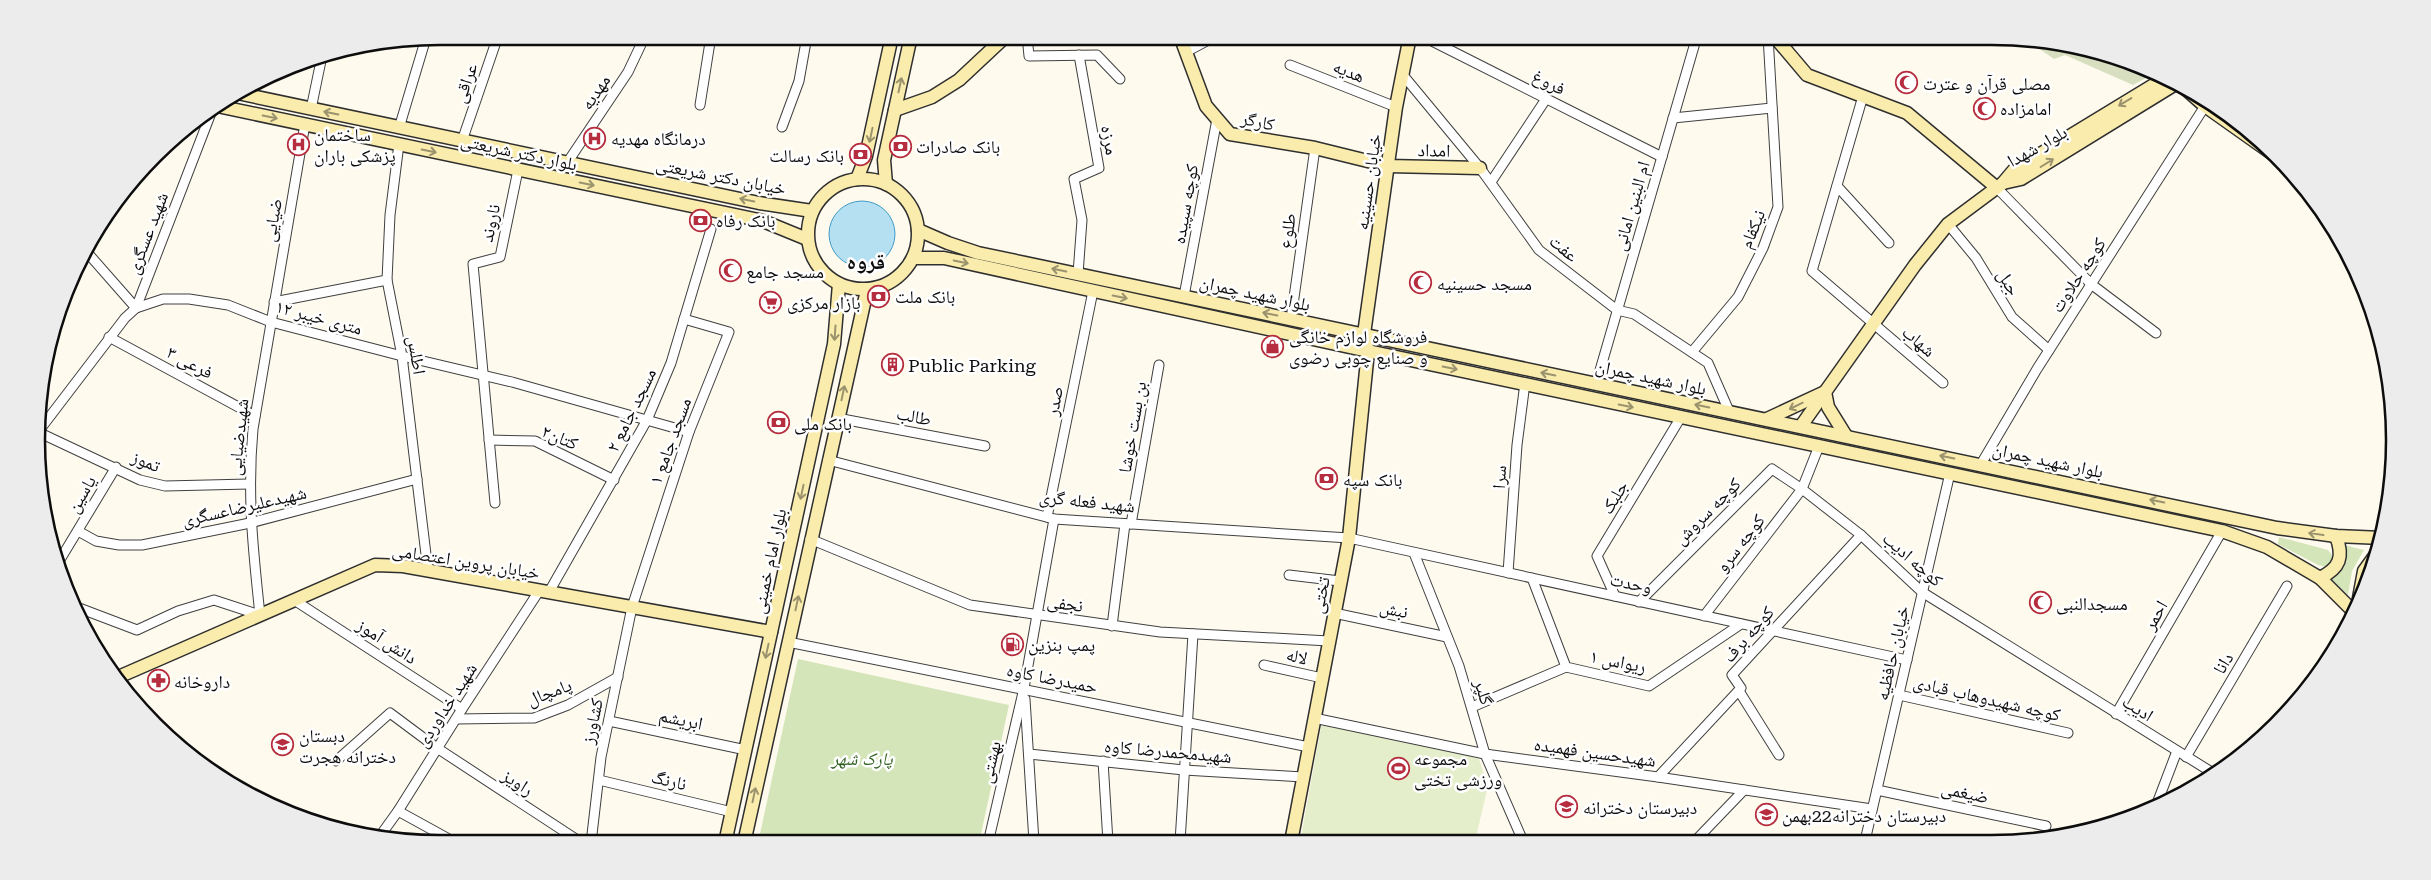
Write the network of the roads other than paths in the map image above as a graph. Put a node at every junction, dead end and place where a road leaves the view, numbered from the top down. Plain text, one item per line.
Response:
1 (495, 45) edge
2 (641, 45) edge
3 (710, 45) edge
4 (805, 45) edge
5 (890, 45) edge
6 (909, 45) edge
7 (996, 45) edge
8 (1028, 45) edge
9 (1183, 45) edge
10 (1199, 45) edge
11 (1408, 45) edge
12 (1440, 45) edge
13 (1694, 45) edge
14 (1768, 45) edge
15 (1782, 45) edge
16 (424, 46) edge
17 (1186, 52) junction
18 (1079, 55) junction
19 (320, 64) edge
20 (1290, 65) dead end
21 (1403, 75) junction
22 (1120, 79) dead end
23 (2158, 82) edge
24 (2171, 89) edge
25 (247, 95) edge
26 (1863, 96) junction
27 (1546, 99) junction
28 (700, 105) dead end
29 (1396, 107) junction
30 (227, 108) edge
31 (1772, 108) junction
32 (2204, 108) edge
33 (311, 109) junction
34 (895, 110) junction
35 (1673, 118) junction
36 (1217, 119) junction
37 (208, 121) edge
38 (305, 124) junction
39 (782, 127) dead end
40 (399, 128) junction
41 (462, 141) junction
42 (399, 144) junction
43 (1315, 148) junction
44 (1662, 157) junction
45 (567, 163) junction
46 (1388, 166) junction
47 (1480, 168) junction
48 (518, 170) junction
49 (858, 179) junction
50 (1491, 182) junction
51 (886, 184) junction
52 (1836, 186) junction
53 (2000, 186) junction
54 (812, 211) junction
55 (1948, 224) junction
56 (711, 229) dead end
57 (918, 230) junction
58 (807, 239) junction
59 (1889, 242) dead end
60 (91, 256) edge
61 (913, 258) junction
62 (1078, 274) junction
63 (387, 280) junction
64 (838, 284) junction
65 (2092, 284) junction
66 (867, 290) junction
67 (1093, 291) junction
68 (1184, 296) junction
69 (274, 302) junction
70 (136, 308) junction
71 (1617, 310) junction
72 (684, 319) junction
73 (1290, 319) junction
74 (271, 322) junction
75 (1874, 323) junction
76 (2156, 333) dead end
77 (1364, 334) junction
78 (110, 337) junction
79 (2049, 350) junction
80 (1368, 352) junction
81 (1692, 352) junction
82 (402, 356) junction
83 (1159, 365) dead end
84 (483, 375) junction
85 (1525, 383) junction
86 (1943, 383) dead end
87 (1596, 384) junction
88 (1825, 392) junction
89 (1592, 398) junction
90 (1729, 411) junction
91 (255, 416) junction
92 (1681, 417) junction
93 (837, 418) junction
94 (1767, 419) junction
95 (647, 420) junction
96 (46, 422) edge
97 (1801, 426) junction
98 (689, 432) junction
99 (815, 433) junction
100 (45, 435) edge
101 (833, 436) junction
102 (1846, 436) junction
103 (489, 440) junction
104 (985, 446) dead end
105 (1819, 446) junction
106 (828, 460) junction
107 (1980, 464) junction
108 (116, 467) junction
109 (1950, 472) junction
110 (417, 479) junction
111 (614, 480) junction
112 (249, 484) junction
113 (1802, 489) junction
114 (495, 503) dead end
115 (1051, 518) junction
116 (250, 523) junction
117 (1128, 524) junction
118 (78, 531) junction
119 (2222, 531) junction
120 (1861, 535) junction
121 (2336, 536) junction
122 (1348, 538) junction
123 (2374, 538) edge
124 (810, 539) junction
125 (1414, 552) junction
126 (62, 556) edge
127 (428, 571) junction
128 (1508, 573) junction
129 (1289, 575) dead end
130 (1532, 578) junction
131 (2320, 578) junction
132 (1340, 581) junction
133 (2287, 586) dead end
134 (544, 592) junction
135 (1922, 592) junction
136 (1615, 596) junction
137 (294, 600) junction
138 (1639, 602) junction
139 (2349, 606) edge
140 (632, 607) junction
141 (84, 610) edge
142 (1334, 613) junction
143 (260, 615) junction
144 (1036, 615) junction
145 (1704, 616) junction
146 (1741, 624) junction
147 (1112, 626) junction
148 (1771, 630) junction
149 (771, 632) junction
150 (1192, 634) junction
151 (1447, 637) junction
152 (1329, 641) junction
153 (788, 642) junction
154 (1907, 660) junction
155 (1264, 665) dead end
156 (1566, 667) junction
157 (2047, 671) joint
158 (123, 675) edge
159 (618, 677) junction
160 (1322, 678) junction
161 (1024, 688) junction
162 (1740, 690) junction
163 (1899, 695) junction
164 (1472, 707) junction
165 (462, 708) junction
166 (2116, 714) junction
167 (1314, 718) junction
168 (456, 719) junction
169 (609, 721) junction
170 (1186, 722) junction
171 (2068, 733) dead end
172 (1309, 747) junction
173 (437, 748) junction
174 (746, 750) junction
175 (2177, 751) junction
176 (1029, 754) junction
177 (1485, 754) junction
178 (1779, 754) dead end
179 (2186, 757) junction
180 (336, 761) dead end
181 (1104, 762) junction
182 (1184, 770) junction
183 (2207, 770) edge
184 (1303, 777) junction
185 (1658, 777) junction
186 (599, 780) junction
187 (1744, 790) junction
188 (1877, 790) junction
189 (2159, 797) edge
190 (1872, 809) junction
191 (398, 811) junction
192 (732, 812) junction
193 (2046, 826) dead end
194 (384, 831) edge
195 (442, 835) edge
196 (568, 835) edge
197 (592, 835) edge
198 (727, 835) edge
199 (746, 835) edge
200 (990, 835) edge
201 (1034, 835) edge
202 (1108, 835) edge
203 (1180, 835) edge
204 (1292, 835) edge
205 (1520, 835) edge
206 (1701, 835) edge
207 (1866, 835) edge

1 - 41 street, عراقی
2 - 45 street, مهدیه
3 - 28 street
4 - 39 street
5 -> 49 main road
34 -> 6 main road
7 - 34 main road
8 - 18 street
9 - 17 main road, کارگر
10 - 17 street
11 - 21 main road, خیابان حسینیه
12 - 27 street, فروغ
13 - 35 street, ام البنین امانی
14 - 31 street, نیکفام
15 - 26 main road
16 - 40 street
17 - 36 main road, کارگر
18 - 22 street
18 - 62 street, مرزه
19 - 33 street
20 - 29 street, هدیه
21 - 29 main road, خیابان حسینیه
21 - 47 street, عفت
23 -> 53 main road, بلوار شهدا
53 -> 24 main road, بلوار شهدا
25 - 33 main road, خیابان دکتر شریعتی
26 - 52 street
26 - 53 main road
27 - 44 street, فروغ
27 - 50 street
29 - 46 main road, خیابان حسینیه
30 -> 38 main road, بلوار دکتر شریعتی
31 - 35 street
31 - 81 street, نیکفام
32 - 65 street, کوچه حلاوت
40 -> 33 main road, خیابان دکتر شریعتی
34 - 51 main road
35 - 44 street, ام البنین امانی
36 - 43 main road, کارگر
36 - 68 street, کوچه سپیده
37 - 70 street, شهید عسگری
38 - 42 main road, بلوار دکتر شریعتی
38 - 69 street, ضیایی
40 - 41 main road, خیابان دکتر شریعتی
41 - 45 main road, خیابان دکتر شریعتی
42 -> 48 main road, بلوار دکتر شریعتی
42 - 63 street, اطلس
43 - 46 main road, کارگر
43 - 73 street, طلوع
44 - 71 street, ام البنین امانی
54 -> 45 main road, خیابان دکتر شریعتی
46 - 47 main road, امداد
46 - 77 main road, خیابان حسینیه
47 - 50 street, عفت
48 -> 58 main road, بلوار دکتر شریعتی
48 - 84 street, ناروند
49 - 51 main road
49 - 54 main road
50 - 71 street, عفت
51 - 57 main road
52 - 59 street
52 - 75 street, شهاب
53 - 55 main road
53 - 65 street
54 - 58 main road
55 - 75 main road
55 - 79 street, جبل
56 - 72 street, مسجد جامع ۲
57 - 61 main road
62 -> 57 main road, بلوار شهید چمران
58 - 64 main road
60 - 70 street
61 - 66 main road
61 -> 67 main road, بلوار شهید چمران
62 - 68 main road, بلوار شهید چمران
63 - 69 street
63 - 82 street, اطلس
64 - 66 main road
64 -> 99 main road, بلوار امام خمینی
65 - 76 street
65 - 79 street, کوچه حلاوت
93 -> 66 main road, بلوار امام خمینی
67 -> 80 main road, بلوار شهید چمران
67 - 115 street, صدر
73 -> 68 main road, بلوار شهید چمران
69 - 74 street, ضیایی
70 - 74 street, ۱۲ متری خیبر
70 - 78 street, ۱۲ متری خیبر
71 - 81 street, عفت
71 - 87 street, ام البنین امانی
72 - 95 street, مسجد جامع ۲
72 - 98 street, مسجد جامع ۱
73 - 77 main road, بلوار شهید چمران
74 - 82 street, ۱۲ متری خیبر
74 - 91 street, شهیدضیایی
75 - 86 street, شهاب
75 - 88 main road
77 - 80 main road, تختی
87 -> 77 main road, بلوار شهید چمران
78 - 91 street, فرعی ۳
78 - 96 street, ۱۲ متری خیبر
79 - 107 street, کوچه حلاوت
80 -> 85 main road, بلوار شهید چمران
80 - 122 main road, تختی
81 - 90 street, عفت
82 - 84 street, ۱۲ متری خیبر
82 - 110 street, اطلس
83 - 117 street, بن بست خوشا
84 - 95 street, ۱۲ متری خیبر
84 - 103 street
85 - 89 main road, بلوار شهید چمران
85 - 128 street, سرا
87 - 89 main road
90 -> 87 main road, بلوار شهید چمران
88 -> 94 main road
88 - 97 main road
88 - 102 main road
89 -> 92 main road, بلوار شهید چمران
90 - 94 main road, بلوار شهید چمران
91 - 112 street, شهیدضیایی
92 - 105 main road, بلوار شهید چمران
92 - 136 street, جلبک
93 - 101 main road, بلوار امام خمینی
93 - 104 street, طالب
94 - 97 main road, بلوار شهید چمران
95 - 98 street, ۱۲ متری خیبر
95 - 111 street, مسجد جامع ۲
97 - 102 main road, بلوار شهید چمران
98 - 140 street, مسجد جامع ۱
99 - 101 main road
99 -> 149 main road, بلوار امام خمینی
100 - 108 street, تموز
101 - 106 main road, بلوار امام خمینی
107 -> 102 main road, بلوار شهید چمران
103 - 111 street, کتان۲
103 - 114 street
105 - 109 main road, بلوار شهید چمران
105 - 113 street
106 - 115 street, شهید فعله گری
106 - 124 main road, بلوار امام خمینی
121 -> 107 main road, بلوار شهید چمران
108 - 112 street, تموز
108 - 118 street, یاسین
109 - 119 main road, بلوار شهید چمران
109 - 135 street, خیابان حافظیه
110 - 116 street, شهیدعلیرضاعسگری
110 - 127 street, اطلس
111 - 134 street, مسجد جامع ۲
112 - 116 street, شهیدضیایی
113 - 120 street, کوچه ادیب
113 - 138 street, کوچه سروش
113 - 145 street, کوچه سرو
115 - 117 street, شهید فعله گری
115 - 144 street, صدر
116 - 118 street, شهیدعلیرضاعسگری
116 - 143 street, شهیدضیایی
117 - 122 street, شهید فعله گری
117 - 147 street, بن بست خوشا
118 - 126 street, یاسین
119 - 131 main road, بلوار شهید چمران
119 - 166 street, احمر
120 - 135 street, کوچه ادیب
120 - 148 street, کوچه برف
121 - 123 main road, بلوار شهید چمران
121 - 131 main road
122 - 125 street, وحدت
122 - 132 main road, تختی
124 - 144 street, نجفی
153 -> 124 main road, بلوار امام خمینی
125 - 128 street, وحدت
125 - 151 street, گلپر
127 - 134 main road, خیابان پروین اعتصامی
127 - 137 main road, خیابان پروین اعتصامی
128 - 130 street, وحدت
129 - 132 street
130 - 136 street, وحدت
130 - 156 street, ریواس ۱
131 - 139 main road, بلوار شهید چمران
132 - 142 main road, تختی
133 - 179 street, دانا
134 - 140 main road, خیابان پروین اعتصامی
134 - 165 street, شهید خداوردی
135 - 154 street, خیابان حافظیه
135 - 157 street, کوچه ادیب
136 - 138 street, وحدت
137 - 143 main road, خیابان پروین اعتصامی
137 - 165 street, دانش آموز
138 - 145 street, وحدت
140 - 149 main road, خیابان پروین اعتصامی
140 - 159 street, کشاورز
141 - 143 street
142 - 151 street, نبش
142 - 152 main road, تختی
143 - 158 main road, خیابان پروین اعتصامی
144 - 147 street, نجفی
144 - 161 street, صدر
145 - 146 street, وحدت
146 - 148 street, وحدت
146 - 156 street, ریواس ۱
147 - 150 street, نجفی
148 - 154 street, وحدت
148 - 162 street, کوچه برف
149 -> 174 main road, بلوار امام خمینی
150 - 152 street, نجفی
150 - 170 street
151 - 164 street, گلپر
152 - 160 main road, تختی
153 - 161 street, حمیدرضا کاوه
199 -> 153 main road, بلوار امام خمینی
154 - 163 street, خیابان حافظیه
155 - 160 street, لاله
156 - 164 street
157 - 166 street, ادیب
159 - 168 street, پامچال
159 - 169 street, کشاورز
160 - 167 main road, تختی
161 - 170 street, حمیدرضا کاوه
161 - 176 street
161 - 200 street, بهشتی
162 - 178 street
162 - 185 street, کوچه برف
163 - 171 street, کوچه شهیدوهاب قبادی
163 - 188 street, خیابان حافظیه
164 - 177 street, گلپر
165 - 168 street, شهید خداوردی
166 - 175 street, ادیب
167 - 172 main road, تختی
167 - 177 street, شهیدحسین فهمیده
168 - 173 street, شهید خداوردی
169 - 174 street, ابریشم
169 - 186 street, کشاورز
170 - 172 street, حمیدرضا کاوه
170 - 182 street
172 - 184 main road, تختی
173 - 180 street, راویز
173 - 191 street, شهید خداوردی
173 - 196 street, راویز
174 - 192 main road, بلوار امام خمینی
175 - 179 street, ادیب
175 - 189 street
176 - 181 street, شهیدمحمدرضا کاوه
176 - 201 street
177 - 185 street, شهیدحسین فهمیده
177 - 205 street, گلپر
179 - 183 street, ادیب
181 - 182 street, شهیدمحمدرضا کاوه
181 - 202 street
182 - 184 street, شهیدمحمدرضا کاوه
182 - 203 street
184 - 204 main road, تختی
185 - 187 street, شهیدحسین فهمیده
186 - 192 street, نارنگ
186 - 197 street, کشاورز
187 - 190 street, شهیدحسین فهمیده
187 - 206 street
188 - 190 street, خیابان حافظیه
188 - 193 street, ضیغمی
190 - 207 street, خیابان حافظیه
191 - 194 street, شهید خداوردی
191 - 195 street
192 - 198 main road, بلوار امام خمینی

